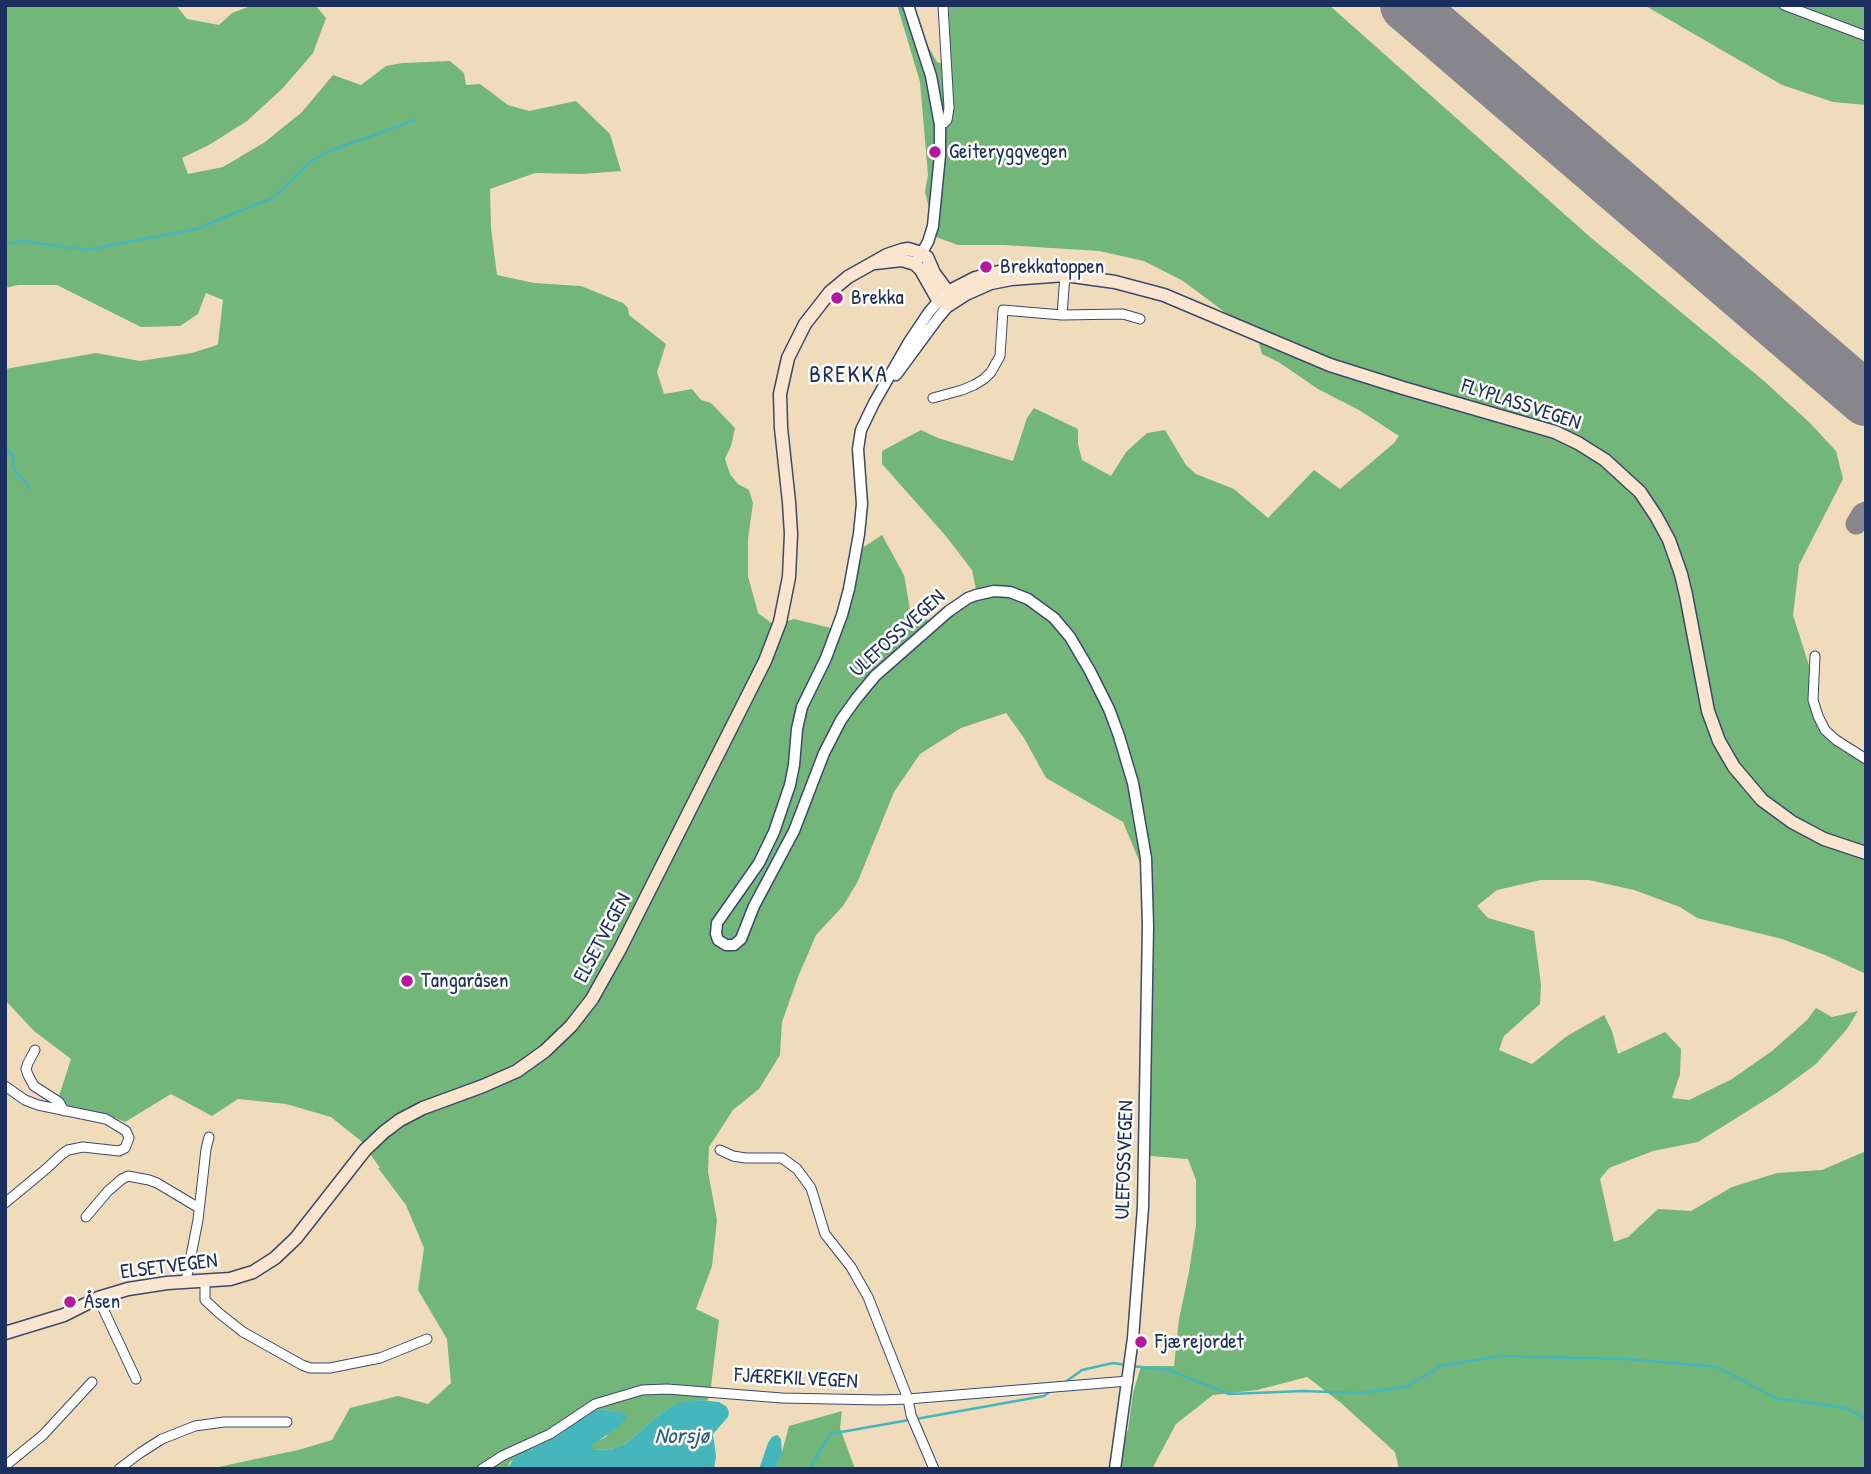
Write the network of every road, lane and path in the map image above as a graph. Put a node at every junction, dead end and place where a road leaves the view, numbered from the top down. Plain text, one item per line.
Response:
1 (908, 5) edge
2 (943, 5) edge
3 (1784, 5) edge
4 (1866, 36) edge
5 (940, 125) junction
6 (918, 259) junction
7 (1065, 275) junction
8 (945, 299) junction
9 (1062, 316) junction
10 (1140, 319) dead end
11 (933, 398) dead end
12 (1815, 656) dead end
13 (1866, 759) edge
14 (1866, 853) edge
15 (35, 1050) dead end
16 (5, 1086) edge
17 (64, 1111) junction
18 (209, 1137) dead end
19 (720, 1150) dead end
20 (5, 1203) edge
21 (199, 1208) junction
22 (86, 1217) dead end
23 (186, 1281) junction
24 (205, 1281) junction
25 (97, 1298) junction
26 (5, 1332) edge
27 (427, 1339) dead end
28 (136, 1379) dead end
29 (1128, 1381) junction
30 (92, 1382) dead end
31 (908, 1399) junction
32 (287, 1422) dead end
33 (5, 1466) edge
34 (119, 1469) edge
35 (482, 1469) edge
36 (934, 1469) edge
37 (1115, 1469) edge

1 - 5 street
2 - 5 street
3 - 4 street
5 - 6 street
6 - 8 main road
6 - 24 main road, ELSETVEGEN
7 - 8 main road, FLYPLASSVEGEN
7 - 9 street
7 - 14 main road, FLYPLASSVEGEN
8 - 29 street, ULEFOSSVEGEN
9 - 10 street
9 - 11 street
12 - 13 street
15 - 17 street
16 - 17 street
17 - 20 street
18 - 21 street
19 - 31 street
21 - 22 street
21 - 23 street
23 - 24 main road, ELSETVEGEN
23 - 25 main road, ELSETVEGEN
24 - 27 street
25 - 26 main road, ELSETVEGEN
25 - 28 street
29 - 31 street, FJÆREKILVEGEN
29 - 37 street, ULEFOSSVEGEN
30 - 33 street
31 - 35 street, FJÆREKILVEGEN
31 - 36 street
32 - 34 street

